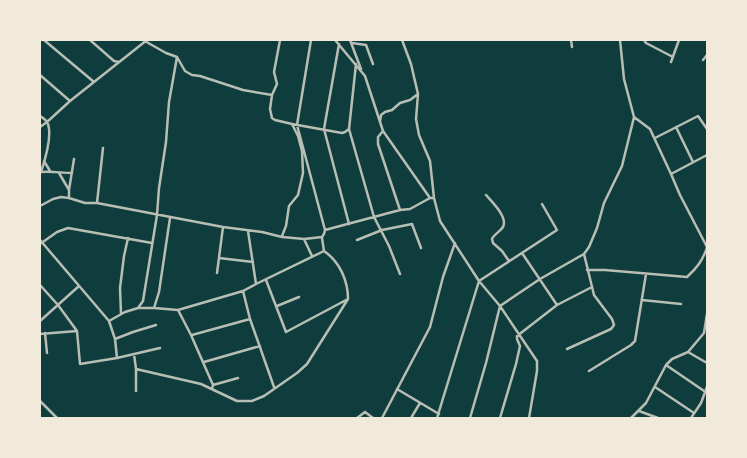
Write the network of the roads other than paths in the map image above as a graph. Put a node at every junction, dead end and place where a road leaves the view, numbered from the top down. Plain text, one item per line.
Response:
1 (44, 40) edge
2 (90, 40) edge
3 (145, 40) edge
4 (280, 40) edge
5 (311, 40) edge
6 (335, 40) edge
7 (402, 40) edge
8 (571, 40) edge
9 (620, 40) edge
10 (644, 40) edge
11 (679, 40) edge
12 (351, 42) edge
13 (339, 44) junction
14 (572, 47) dead end
15 (707, 55) edge
16 (177, 57) junction
17 (672, 57) junction
18 (703, 60) dead end
19 (119, 62) junction
20 (671, 62) dead end
21 (356, 64) junction
22 (373, 64) dead end
23 (361, 70) junction
24 (40, 74) edge
25 (94, 82) junction
26 (418, 94) junction
27 (272, 95) junction
28 (70, 101) junction
29 (40, 116) edge
30 (634, 117) junction
31 (47, 122) junction
32 (380, 123) junction
33 (292, 124) junction
34 (297, 125) junction
35 (40, 127) edge
36 (676, 127) junction
37 (324, 129) junction
38 (348, 129) junction
39 (707, 129) edge
40 (382, 131) junction
41 (654, 138) junction
42 (103, 148) dead end
43 (707, 155) edge
44 (74, 159) dead end
45 (44, 161) junction
46 (693, 162) junction
47 (50, 171) junction
48 (40, 172) edge
49 (59, 173) junction
50 (72, 173) junction
51 (671, 174) junction
52 (70, 190) junction
53 (486, 195) dead end
54 (69, 198) junction
55 (432, 198) junction
56 (97, 203) junction
57 (542, 204) dead end
58 (40, 206) edge
59 (400, 210) junction
60 (157, 215) junction
61 (374, 217) junction
62 (170, 218) junction
63 (349, 224) junction
64 (223, 227) junction
65 (325, 230) junction
66 (382, 230) junction
67 (248, 231) junction
68 (282, 237) junction
69 (128, 238) junction
70 (322, 238) junction
71 (304, 239) junction
72 (357, 240) dead end
73 (41, 242) edge
74 (152, 243) junction
75 (455, 243) junction
76 (421, 248) dead end
77 (707, 248) edge
78 (324, 251) junction
79 (522, 253) junction
80 (584, 254) junction
81 (313, 256) junction
82 (219, 258) junction
83 (510, 261) junction
84 (253, 262) junction
85 (588, 270) junction
86 (217, 272) dead end
87 (400, 274) dead end
88 (646, 274) junction
89 (540, 279) junction
90 (266, 280) junction
91 (479, 281) junction
92 (256, 284) junction
93 (40, 285) edge
94 (79, 286) junction
95 (592, 287) junction
96 (243, 291) junction
97 (298, 297) dead end
98 (348, 299) junction
99 (642, 300) junction
100 (681, 304) dead end
101 (58, 305) junction
102 (557, 305) junction
103 (277, 306) junction
104 (500, 306) junction
105 (138, 308) junction
106 (154, 308) junction
107 (178, 310) junction
108 (120, 314) junction
109 (707, 314) edge
110 (250, 319) junction
111 (40, 320) edge
112 (109, 321) junction
113 (156, 325) dead end
114 (77, 331) junction
115 (45, 333) junction
116 (704, 333) junction
117 (40, 334) edge
118 (519, 334) junction
119 (191, 335) junction
120 (707, 335) edge
121 (115, 339) junction
122 (260, 346) junction
123 (160, 348) dead end
124 (567, 349) dead end
125 (688, 352) junction
126 (47, 353) dead end
127 (134, 354) junction
128 (117, 358) junction
129 (203, 362) junction
130 (707, 363) edge
131 (666, 365) junction
132 (136, 369) junction
133 (589, 371) dead end
134 (238, 378) dead end
135 (213, 387) junction
136 (655, 387) junction
137 (707, 387) edge
138 (274, 388) junction
139 (397, 389) junction
140 (136, 391) dead end
141 (706, 392) edge
142 (40, 401) edge
143 (420, 403) junction
144 (638, 411) junction
145 (694, 413) junction
146 (439, 414) junction
147 (57, 418) edge
148 (357, 418) edge
149 (373, 418) edge
150 (382, 418) edge
151 (410, 418) edge
152 (437, 418) edge
153 (470, 418) edge
154 (500, 418) edge
155 (529, 418) edge
156 (631, 418) edge
157 (658, 418) edge
158 (691, 418) edge

1 - 25 street
2 - 19 street
3 - 16 street
3 - 19 street
4 - 27 street
5 - 34 street
6 - 13 street
7 - 26 street
8 - 14 street
9 - 30 street
10 - 17 street
11 - 17 street
12 - 22 street
12 - 23 street
13 - 21 street
13 - 37 street
15 - 18 street
16 - 27 street
16 - 60 street
17 - 20 street
19 - 25 street
21 - 23 street
21 - 38 street
23 - 32 street
24 - 28 street
25 - 28 street
26 - 32 street
26 - 55 street
27 - 33 street
28 - 31 street
29 - 31 street
30 - 41 street
30 - 80 street
31 - 35 street
31 - 45 street
32 - 40 street
33 - 34 street
33 - 68 street
34 - 37 street
34 - 65 street
36 - 39 street
36 - 41 street
36 - 46 street
37 - 38 street
37 - 63 street
38 - 61 street
40 - 55 street
40 - 59 street
41 - 51 street
42 - 56 street
43 - 46 street
44 - 50 street
45 - 47 street
45 - 48 street
46 - 51 street
47 - 48 street
47 - 49 street
49 - 50 street
49 - 52 street
50 - 52 street
51 - 77 street
52 - 54 street
53 - 83 street
54 - 56 street
54 - 58 street
55 - 59 street
55 - 75 street
56 - 60 street
57 - 79 street
59 - 61 street
60 - 62 street
60 - 74 street
61 - 63 street
61 - 66 street
62 - 64 street
62 - 106 street
63 - 65 street
64 - 67 street
64 - 82 street
65 - 70 street
66 - 72 street
66 - 76 street
66 - 87 street
67 - 68 street
67 - 84 street
68 - 71 street
69 - 73 street
69 - 74 street
69 - 108 street
70 - 71 street
70 - 78 street
71 - 81 street
73 - 94 street
74 - 105 street
75 - 91 street
75 - 139 street
77 - 88 street
78 - 81 street
78 - 98 street
79 - 83 street
79 - 89 street
80 - 85 street
80 - 89 street
81 - 90 street
82 - 84 street
82 - 86 street
83 - 91 street
84 - 92 street
85 - 88 street
85 - 95 street
88 - 99 street
89 - 102 street
89 - 104 street
90 - 92 street
90 - 103 street
91 - 104 street
91 - 146 street
92 - 96 street
93 - 101 street
94 - 101 street
94 - 112 street
95 - 102 street
95 - 124 street
96 - 107 street
96 - 110 street
97 - 103 street
98 - 103 street
98 - 138 street
99 - 100 street
99 - 133 street
101 - 111 street
101 - 114 street
102 - 118 street
104 - 118 street
104 - 153 street
105 - 106 street
105 - 108 street
106 - 107 street
107 - 119 street
108 - 112 street
109 - 116 street
110 - 119 street
110 - 122 street
112 - 121 street
113 - 121 street
114 - 115 street
114 - 128 street
115 - 117 street
115 - 126 street
116 - 120 street
116 - 125 street
118 - 154 street
118 - 155 street
119 - 129 street
121 - 128 street
122 - 129 street
122 - 138 street
123 - 127 street
125 - 130 street
125 - 131 street
127 - 128 street
127 - 132 street
129 - 135 street
131 - 136 street
131 - 141 street
132 - 135 street
132 - 140 street
134 - 135 street
135 - 138 street
136 - 144 street
136 - 145 street
137 - 141 street
139 - 143 street
139 - 150 street
141 - 145 street
142 - 147 street
143 - 146 street
143 - 151 street
144 - 156 street
144 - 157 street
145 - 158 street
146 - 152 street
148 - 149 street

